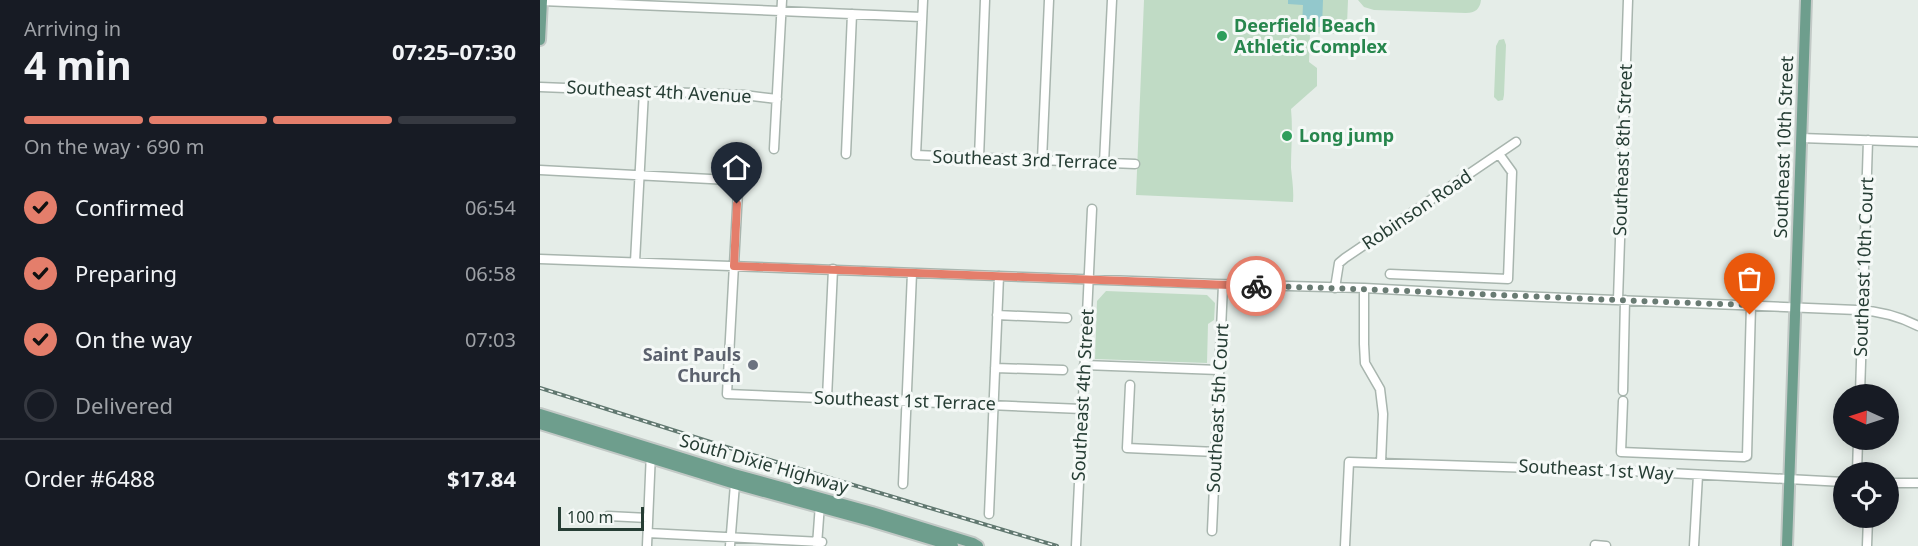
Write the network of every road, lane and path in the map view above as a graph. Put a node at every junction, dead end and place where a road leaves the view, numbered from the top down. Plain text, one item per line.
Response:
1 (782, 0) edge
2 (923, 0) edge
3 (986, 0) edge
4 (1049, 0) edge
5 (1112, 0) edge
6 (1628, 0) edge
7 (1806, 0) edge
8 (542, 1) edge
9 (781, 11) junction
10 (852, 14) junction
11 (922, 16) junction
12 (540, 40) edge
13 (540, 87) edge
14 (645, 91) junction
15 (777, 99) junction
16 (1801, 138) junction
17 (1868, 140) junction
18 (1516, 142) dead end
19 (1918, 142) edge
20 (774, 149) dead end
21 (846, 154) dead end
22 (1499, 154) junction
23 (979, 158) junction
24 (1042, 160) junction
25 (1104, 163) junction
26 (1135, 164) dead end
27 (540, 170) edge
28 (640, 176) junction
29 (1092, 209) dead end
30 (540, 259) edge
31 (635, 262) junction
32 (734, 266) junction
33 (833, 269) junction
34 (912, 273) junction
35 (1390, 274) dead end
36 (1405, 274) junction
37 (999, 276) junction
38 (1486, 278) junction
39 (1088, 280) junction
40 (1223, 285) junction
41 (1335, 288) junction
42 (1364, 288) junction
43 (1405, 291) junction
44 (1485, 295) junction
45 (1622, 300) junction
46 (1751, 305) junction
47 (1796, 307) junction
48 (1863, 310) junction
49 (997, 315) junction
50 (1067, 318) dead end
51 (1918, 326) edge
52 (1084, 365) junction
53 (995, 368) junction
54 (1063, 370) dead end
55 (1219, 370) junction
56 (1860, 384) edge
57 (1130, 385) dead end
58 (1623, 391) dead end
59 (827, 398) junction
60 (907, 401) junction
61 (1623, 401) dead end
62 (993, 405) junction
63 (1082, 408) junction
64 (540, 414) edge
65 (540, 424) edge
66 (1216, 452) junction
67 (651, 454) junction
68 (1381, 462) junction
69 (1698, 475) junction
70 (1790, 479) junction
71 (1833, 481) edge
72 (1899, 483) edge
73 (1918, 483) edge
74 (735, 484) junction
75 (903, 484) dead end
76 (820, 502) junction
77 (989, 514) dead end
78 (608, 516) dead end
79 (648, 518) junction
80 (1868, 528) edge
81 (1212, 531) dead end
82 (648, 533) junction
83 (730, 542) edge
84 (819, 543) edge
85 (1595, 545) edge
86 (647, 546) edge
87 (953, 546) edge
88 (978, 546) edge
89 (1076, 546) edge
90 (1345, 546) edge
91 (1606, 546) edge
92 (1694, 546) edge
93 (1787, 546) edge
94 (1867, 546) edge

1 - 9 street
2 - 11 street
3 - 23 street
4 - 24 street
5 - 25 street
6 - 45 street, Southeast 8th Street
7 - 16 main road, Southeast 10th Street
8 - 9 street
8 - 12 main road
9 - 10 street
9 - 15 street
10 - 11 street
10 - 21 street
11 - 23 street, Southeast 3rd Terrace
13 - 14 street, Southeast 4th Avenue
14 - 15 street, Southeast 4th Avenue
14 - 28 street
15 - 20 street
16 - 17 street
16 - 47 main road, Southeast 10th Street
17 - 19 street
17 - 48 street, Southeast 10th Court
18 - 22 street, Robinson Road
22 - 38 street
22 - 41 street, Robinson Road
23 - 24 street, Southeast 3rd Terrace
24 - 25 street, Southeast 3rd Terrace
25 - 26 street, Southeast 3rd Terrace
27 - 28 street
28 - 31 street
28 - 32 street
29 - 39 street, Southeast 4th Street
30 - 31 street
31 - 32 street
32 - 33 street
32 - 59 street, Southeast 1st Terrace
33 - 34 street
33 - 59 street
34 - 37 street
34 - 60 street
35 - 36 street
36 - 38 street
36 - 43 street
37 - 39 street
37 - 49 street
38 - 44 street
39 - 40 street
39 - 52 street, Southeast 4th Street
40 - 41 street
40 - 55 street, Southeast 5th Court
41 - 42 street
42 - 43 street
42 - 68 street
43 - 44 street
44 - 45 street
45 - 46 street
45 - 58 street, Southeast 8th Street
46 - 47 street
46 - 61 street
47 - 48 street
47 - 70 main road, Southeast 10th Street
48 - 51 street
48 - 56 street, Southeast 10th Court
49 - 50 street
49 - 53 street
52 - 55 street
52 - 63 street, Southeast 4th Street
53 - 54 street
53 - 62 street
55 - 66 street, Southeast 5th Court
57 - 66 street
59 - 60 street, Southeast 1st Terrace
60 - 62 street, Southeast 1st Terrace
60 - 75 street
62 - 63 street, Southeast 1st Terrace
62 - 77 street
63 - 89 street, Southeast 4th Street
64 - 67 main road, South Dixie Highway
65 - 67 main road, South Dixie Highway
66 - 81 street, Southeast 5th Court
67 - 74 main road, South Dixie Highway
67 - 76 main road, South Dixie Highway
67 - 79 street
68 - 69 street, Southeast 1st Way
68 - 90 street, Southeast 1st Way
69 - 70 street, Southeast 1st Way
69 - 92 street
70 - 71 street, Southeast 1st Way
70 - 93 main road, Southeast 10th Street
72 - 73 street
74 - 76 main road, South Dixie Highway
74 - 83 street
76 - 84 street
76 - 87 main road, South Dixie Highway
76 - 88 main road, South Dixie Highway
78 - 79 street
79 - 82 street
80 - 94 street
82 - 83 street
82 - 86 street
83 - 84 street
85 - 91 street

